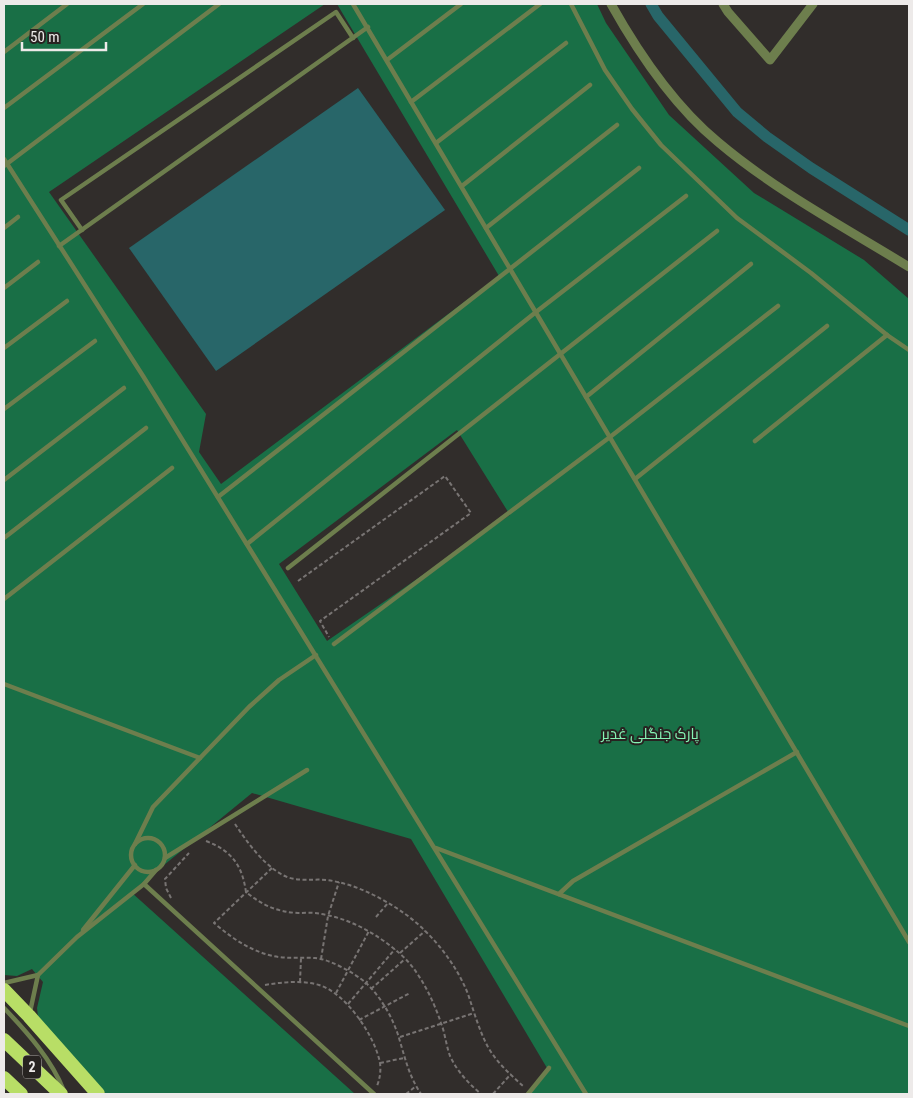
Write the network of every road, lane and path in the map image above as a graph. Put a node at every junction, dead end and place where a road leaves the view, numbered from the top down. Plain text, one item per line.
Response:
1 (67, 4) edge
2 (143, 4) edge
3 (219, 4) edge
4 (353, 4) edge
5 (461, 4) edge
6 (540, 4) edge
7 (571, 4) edge
8 (611, 4) edge
9 (723, 4) edge
10 (813, 4) edge
11 (368, 28) junction
12 (353, 38) junction
13 (566, 43) dead end
14 (4, 52) edge
15 (387, 60) junction
16 (590, 85) dead end
17 (411, 102) junction
18 (4, 108) edge
19 (617, 125) dead end
20 (436, 142) junction
21 (5, 163) edge
22 (639, 168) dead end
23 (462, 186) junction
24 (686, 196) dead end
25 (18, 218) dead end
26 (4, 228) edge
27 (486, 228) junction
28 (82, 230) junction
29 (717, 231) dead end
30 (59, 246) junction
31 (38, 262) dead end
32 (751, 264) dead end
33 (909, 267) edge
34 (510, 268) junction
35 (4, 288) edge
36 (67, 301) dead end
37 (778, 306) dead end
38 (536, 312) junction
39 (827, 326) dead end
40 (887, 335) junction
41 (95, 341) dead end
42 (4, 348) edge
43 (909, 350) edge
44 (561, 354) junction
45 (124, 388) dead end
46 (586, 397) junction
47 (4, 409) edge
48 (146, 428) dead end
49 (610, 437) junction
50 (755, 441) dead end
51 (172, 468) dead end
52 (635, 479) junction
53 (4, 480) edge
54 (218, 497) junction
55 (4, 538) edge
56 (247, 544) junction
57 (288, 568) dead end
58 (298, 581) dead end
59 (4, 599) edge
60 (334, 644) joint
61 (316, 655) junction
62 (4, 684) edge
63 (797, 752) junction
64 (200, 758) junction
65 (307, 770) dead end
66 (234, 822) dead end
67 (204, 840) dead end
68 (135, 844) junction
69 (434, 848) junction
70 (191, 850) dead end
71 (165, 858) junction
72 (135, 866) junction
73 (272, 868) junction
74 (156, 870) junction
75 (339, 882) junction
76 (144, 884) junction
77 (246, 892) junction
78 (559, 894) junction
79 (172, 900) dead end
80 (388, 903) junction
81 (328, 916) junction
82 (376, 917) dead end
83 (369, 931) junction
84 (425, 931) junction
85 (77, 937) junction
86 (909, 942) edge
87 (395, 949) junction
88 (400, 953) junction
89 (301, 958) junction
90 (321, 959) junction
91 (405, 959) junction
92 (347, 970) junction
93 (38, 975) junction
94 (300, 982) junction
95 (4, 983) edge
96 (366, 983) junction
97 (265, 985) dead end
98 (371, 989) junction
99 (4, 990) edge
100 (336, 993) junction
101 (410, 993) dead end
102 (348, 1004) junction
103 (385, 1006) junction
104 (4, 1008) edge
105 (474, 1013) junction
106 (29, 1016) junction
107 (359, 1020) junction
108 (442, 1024) junction
109 (909, 1026) edge
110 (399, 1037) junction
111 (4, 1040) edge
112 (404, 1058) junction
113 (380, 1063) junction
114 (549, 1068) dead end
115 (511, 1074) junction
116 (4, 1078) edge
117 (416, 1086) junction
118 (524, 1087) dead end
119 (377, 1088) dead end
120 (21, 1094) edge
121 (61, 1094) edge
122 (66, 1094) edge
123 (98, 1094) edge
124 (374, 1094) edge
125 (406, 1094) edge
126 (421, 1094) edge
127 (480, 1094) edge
128 (494, 1094) edge
129 (528, 1094) edge
130 (586, 1094) edge

1 - 14 lane
2 - 18 lane
3 - 21 lane
4 - 11 lane
5 - 15 lane
6 - 17 lane
7 - 40 lane
8 - 33 street
9 - 10 street
11 - 12 lane
11 - 15 lane
12 - 28 lane
12 - 28 lane
13 - 20 lane
15 - 17 lane
16 - 23 lane
17 - 20 lane
19 - 27 lane
20 - 23 lane
21 - 30 lane
22 - 34 lane
23 - 27 lane
24 - 38 lane
25 - 26 lane
27 - 34 lane
28 - 30 lane
29 - 44 lane
30 - 54 lane
31 - 35 lane
32 - 46 lane
34 - 38 lane
34 - 54 lane
36 - 42 lane
37 - 49 lane
38 - 44 lane
38 - 56 lane
39 - 52 lane
40 - 43 lane
40 - 50 lane
41 - 47 lane
44 - 46 lane
44 - 57 lane
45 - 53 lane
46 - 49 lane
48 - 55 lane
49 - 52 lane
49 - 60 lane
51 - 59 lane
52 - 63 lane
54 - 56 lane
56 - 61 lane
58 - 60 path
61 - 64 lane
61 - 69 lane
62 - 64 lane
63 - 78 lane
63 - 86 lane
64 - 68 lane
65 - 71 lane
66 - 73 path
67 - 77 path
68 - 71 lane
68 - 72 lane
69 - 78 lane
69 - 130 lane
70 - 79 path
71 - 74 lane
72 - 74 lane
72 - 85 lane
73 - 75 path
73 - 77 path
74 - 76 lane
75 - 80 path
75 - 81 path
76 - 85 lane
76 - 124 lane
77 - 81 path
77 - 89 path
78 - 109 lane
80 - 82 path
80 - 84 path
81 - 83 path
81 - 90 path
83 - 87 path
83 - 92 path
84 - 88 path
84 - 105 path
85 - 93 lane
87 - 88 path
87 - 96 path
88 - 91 path
89 - 90 path
89 - 94 path
90 - 92 path
91 - 98 path
91 - 108 path
92 - 96 path
92 - 100 path
93 - 95 lane
93 - 106 lane
94 - 97 path
94 - 100 path
96 - 98 path
96 - 102 path
98 - 103 path
99 - 106 highway
100 - 102 path
101 - 103 path
102 - 107 path
103 - 107 path
103 - 110 path
104 - 122 lane
105 - 108 path
105 - 115 path
106 - 123 highway
107 - 113 path
108 - 110 path
108 - 127 path
110 - 112 path
111 - 121 highway, 2
112 - 113 path
112 - 117 path
113 - 119 path
114 - 129 lane
115 - 118 path
115 - 128 path
116 - 120 highway, 2
117 - 125 path
117 - 126 path

